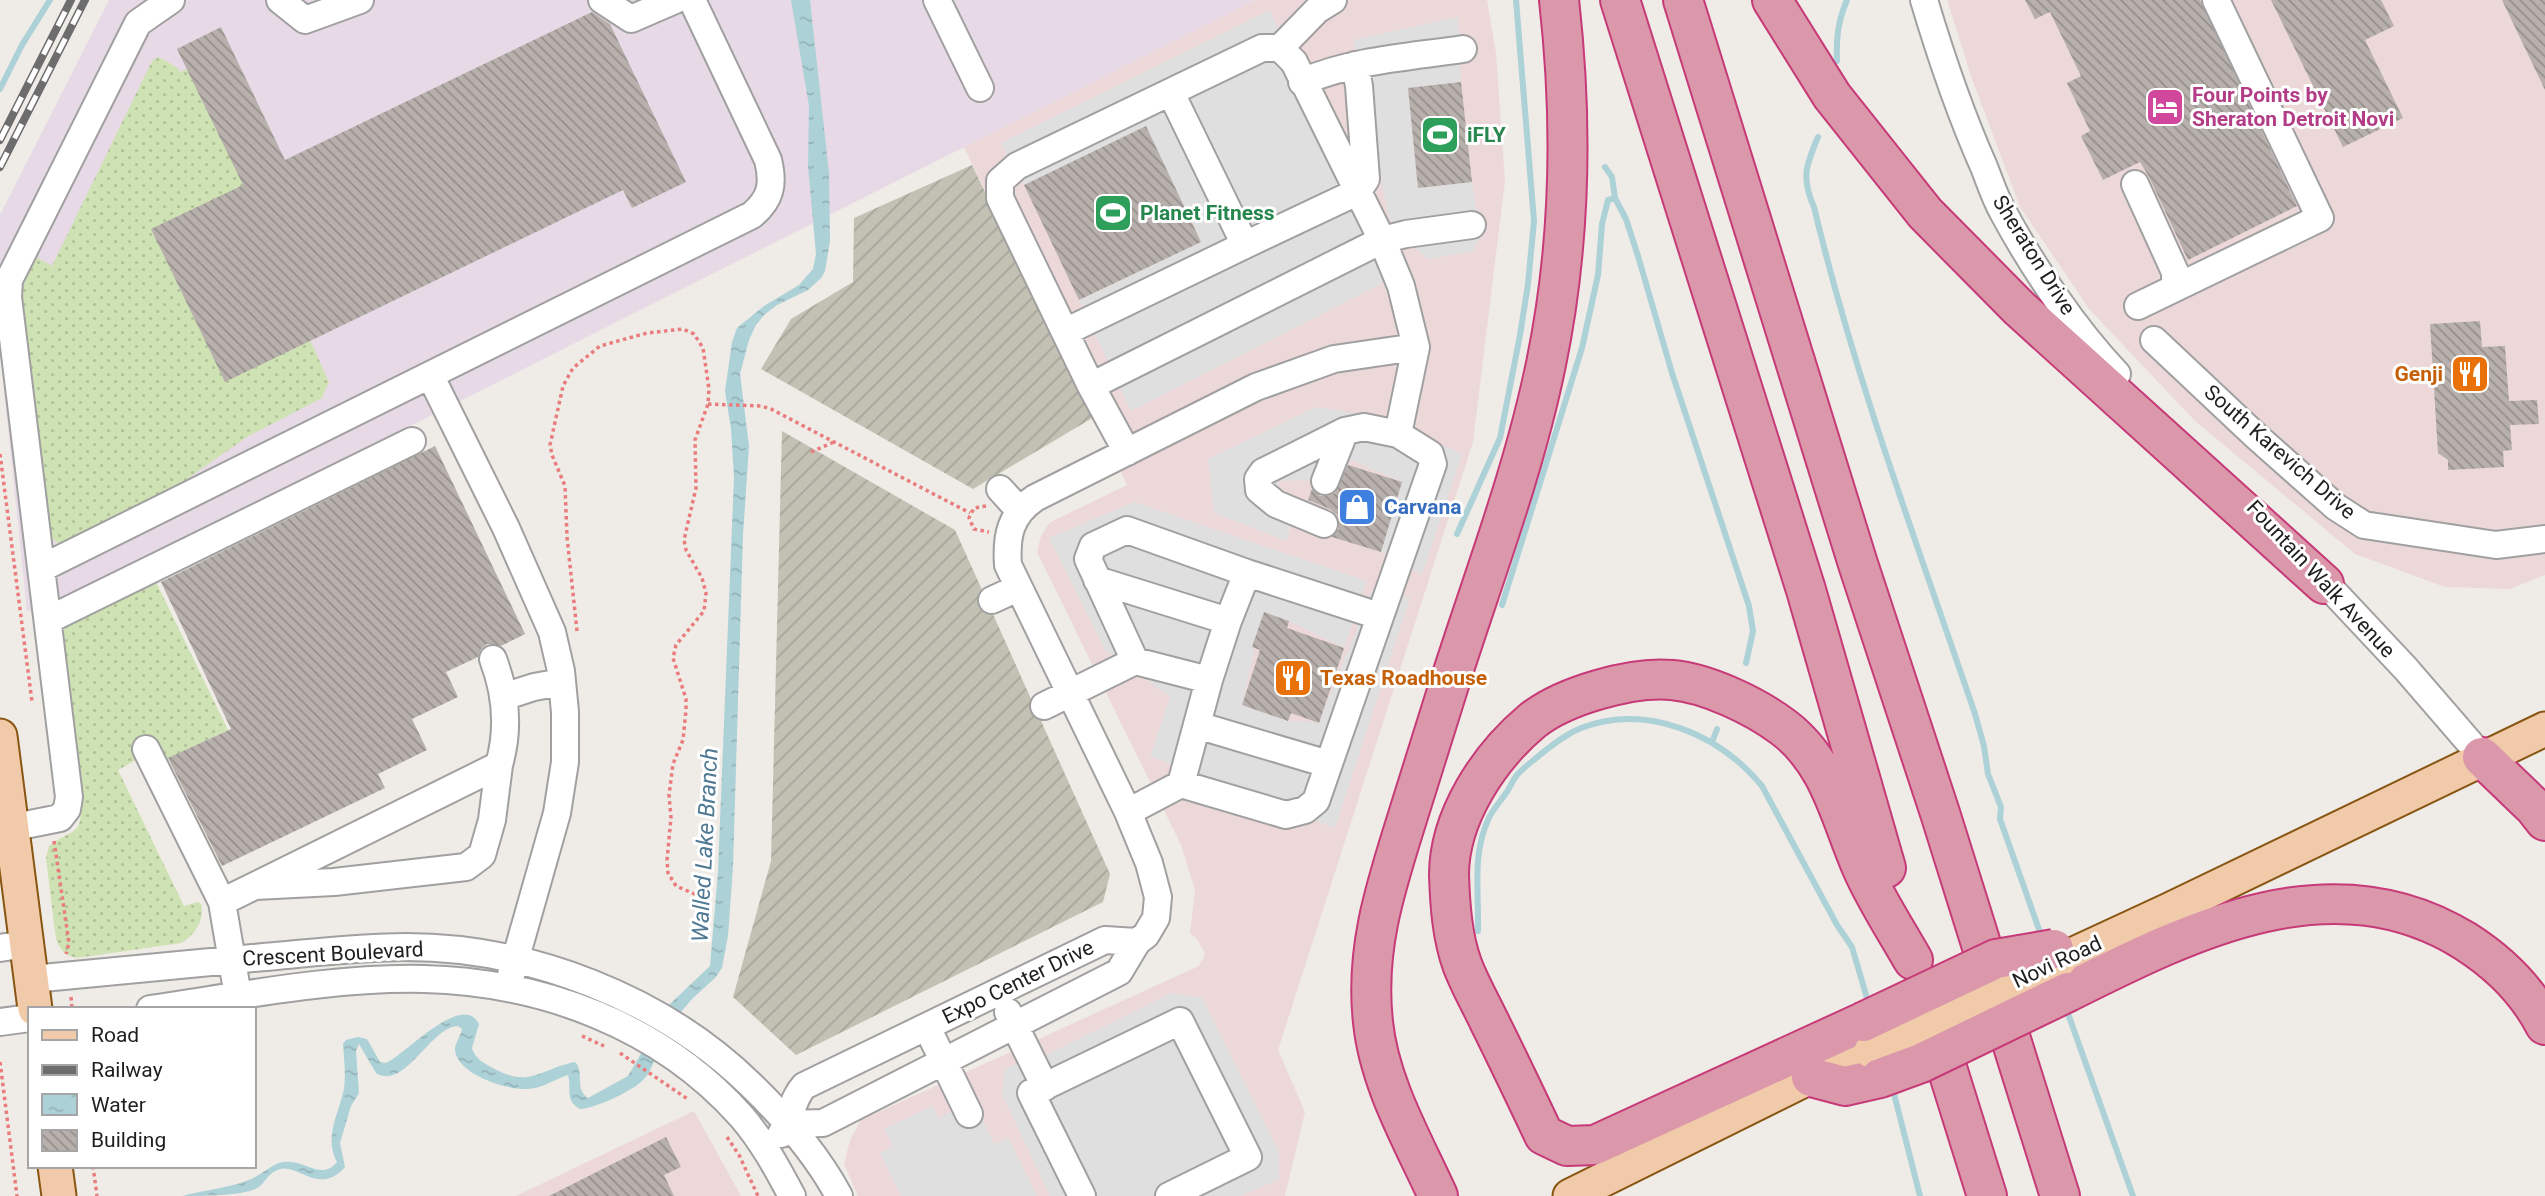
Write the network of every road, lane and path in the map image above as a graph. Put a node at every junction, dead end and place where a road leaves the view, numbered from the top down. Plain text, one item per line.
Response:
1 (171, 0) edge
2 (280, 0) edge
3 (360, 0) edge
4 (602, 0) edge
5 (675, 0) edge
6 (692, 0) edge
7 (937, 0) edge
8 (1333, 0) edge
9 (1559, 0) edge
10 (1620, 0) edge
11 (1683, 0) edge
12 (1772, 0) edge
13 (1924, 0) edge
14 (2216, 0) edge
15 (1280, 48) junction
16 (1463, 49) dead end
17 (1355, 65) junction
18 (1303, 82) junction
19 (980, 88) dead end
20 (1171, 93) junction
21 (2135, 184) dead end
22 (1357, 192) junction
23 (1472, 225) dead end
24 (1382, 240) junction
25 (1245, 245) junction
26 (2175, 288) junction
27 (2138, 306) dead end
28 (1065, 332) junction
29 (2154, 340) dead end
30 (1416, 347) junction
31 (430, 375) junction
32 (1091, 386) junction
33 (708, 404) junction
34 (2150, 410) joint
35 (1345, 431) junction
36 (1398, 434) junction
37 (412, 441) dead end
38 (834, 442) junction
39 (811, 452) dead end
40 (1127, 452) junction
41 (0, 454) edge
42 (1325, 481) dead end
43 (1000, 489) dead end
44 (1019, 510) junction
45 (970, 513) dead end
46 (1324, 523) dead end
47 (2545, 539) edge
48 (42, 568) junction
49 (1247, 573) junction
50 (1097, 580) junction
51 (2325, 584) junction
52 (1018, 588) junction
53 (992, 600) dead end
54 (1379, 616) junction
55 (48, 620) junction
56 (1228, 621) junction
57 (578, 635) dead end
58 (493, 659) dead end
59 (1135, 661) junction
60 (1209, 680) junction
61 (562, 682) junction
62 (1070, 693) junction
63 (503, 697) junction
64 (1044, 706) dead end
65 (33, 708) dead end
66 (1197, 724) junction
67 (2545, 729) edge
68 (0, 736) edge
69 (146, 749) dead end
70 (2482, 757) junction
71 (1328, 764) junction
72 (499, 765) junction
73 (1181, 784) junction
74 (1128, 812) junction
75 (1940, 813) junction
76 (50, 820) junction
77 (2545, 821) edge
78 (6, 829) edge
79 (255, 886) junction
80 (222, 902) junction
81 (702, 933) dead end
82 (1137, 942) junction
83 (14, 946) edge
84 (233, 960) junction
85 (515, 960) junction
86 (1913, 960) junction
87 (2064, 964) junction
88 (68, 976) junction
89 (506, 989) junction
90 (998, 992) junction
91 (33, 994) edge
92 (238, 996) junction
93 (72, 1007) edge
94 (164, 1007) edge
95 (28, 1018) edge
96 (0, 1022) edge
97 (583, 1023) junction
98 (2545, 1025) edge
99 (1014, 1026) junction
100 (927, 1027) junction
101 (1871, 1050) junction
102 (0, 1062) edge
103 (944, 1062) junction
104 (1811, 1077) joint
105 (1045, 1087) junction
106 (698, 1091) junction
107 (969, 1114) dead end
108 (789, 1124) junction
109 (722, 1131) dead end
110 (769, 1152) junction
111 (55, 1168) edge
112 (93, 1168) edge
113 (17, 1196) edge
114 (59, 1196) edge
115 (97, 1196) edge
116 (758, 1196) edge
117 (792, 1196) edge
118 (839, 1196) edge
119 (1082, 1196) edge
120 (1169, 1196) edge
121 (1438, 1196) edge
122 (1570, 1196) edge
123 (1987, 1196) edge
124 (2060, 1196) edge
125 (2086, 1196) edge

1 - 48 street
2 - 3 street
4 - 5 street
6 - 31 street
7 - 19 street
8 - 15 street
9 - 121 highway
10 - 86 highway
11 - 75 highway
12 - 51 highway
13 - 34 street, Sheraton Drive
14 - 26 street
15 - 18 street
15 - 20 street
16 - 17 street
17 - 18 street
17 - 22 street
18 - 22 street
20 - 25 street
20 - 28 street
21 - 26 street
22 - 24 street
22 - 25 street
23 - 24 street
24 - 30 street
24 - 32 street
25 - 28 street
26 - 27 street
28 - 32 street
29 - 47 street, South Karevich Drive
30 - 36 street
30 - 40 street
31 - 48 street
31 - 61 street
32 - 40 street
33 - 38 path
33 - 57 path
33 - 81 path
34 - 51 street, Fountain Walk Avenue
35 - 36 street
35 - 42 street
35 - 46 street
36 - 54 street
37 - 55 street
38 - 39 path
38 - 45 path
40 - 44 street
41 - 65 path
43 - 44 street
44 - 52 street
48 - 55 street
49 - 50 street
49 - 54 street
49 - 56 street
50 - 56 street
50 - 59 street
51 - 70 street, Fountain Walk Avenue
52 - 53 street
52 - 62 street
54 - 71 street
55 - 76 street
56 - 60 street
58 - 63 street
59 - 60 street
59 - 62 street
60 - 66 street
61 - 63 street
61 - 85 street
62 - 64 street
62 - 74 street
63 - 72 street
66 - 71 street
66 - 73 street
67 - 70 main road, Novi Road
68 - 78 main road
69 - 80 street
70 - 77 highway
70 - 87 main road, Novi Road
71 - 73 street
72 - 79 street
72 - 79 street
73 - 74 street
74 - 82 street
75 - 124 highway
75 - 125 highway
76 - 78 street
76 - 88 path
78 - 83 main road
79 - 80 street
80 - 84 street
82 - 90 street, Expo Center Drive
82 - 99 street, Expo Center Drive
83 - 91 main road
84 - 85 street, Crescent Boulevard
84 - 88 street, Crescent Boulevard
84 - 92 street
85 - 89 street
85 - 108 street, Crescent Boulevard
86 - 101 highway
86 - 123 highway
87 - 98 highway
87 - 101 highway, bridge
87 - 101 highway, bridge
88 - 91 street, Crescent Boulevard
88 - 93 path
89 - 92 street, Crescent Boulevard
89 - 97 street, Crescent Boulevard
90 - 99 street
90 - 100 street, Expo Center Drive
92 - 94 street, Crescent Boulevard
95 - 96 street
97 - 106 path
97 - 106 street, Crescent Boulevard
99 - 103 street, Expo Center Drive
99 - 105 street
100 - 103 street
100 - 108 street, Expo Center Drive
101 - 104 highway
102 - 113 path
103 - 107 street
103 - 108 street, Expo Center Drive
104 - 122 main road
105 - 119 street
105 - 120 street
106 - 110 street, Crescent Boulevard
108 - 110 street, Expo Center Drive
108 - 118 street, Crescent Boulevard
109 - 116 path
110 - 117 street, Crescent Boulevard
111 - 114 main road
112 - 115 path

